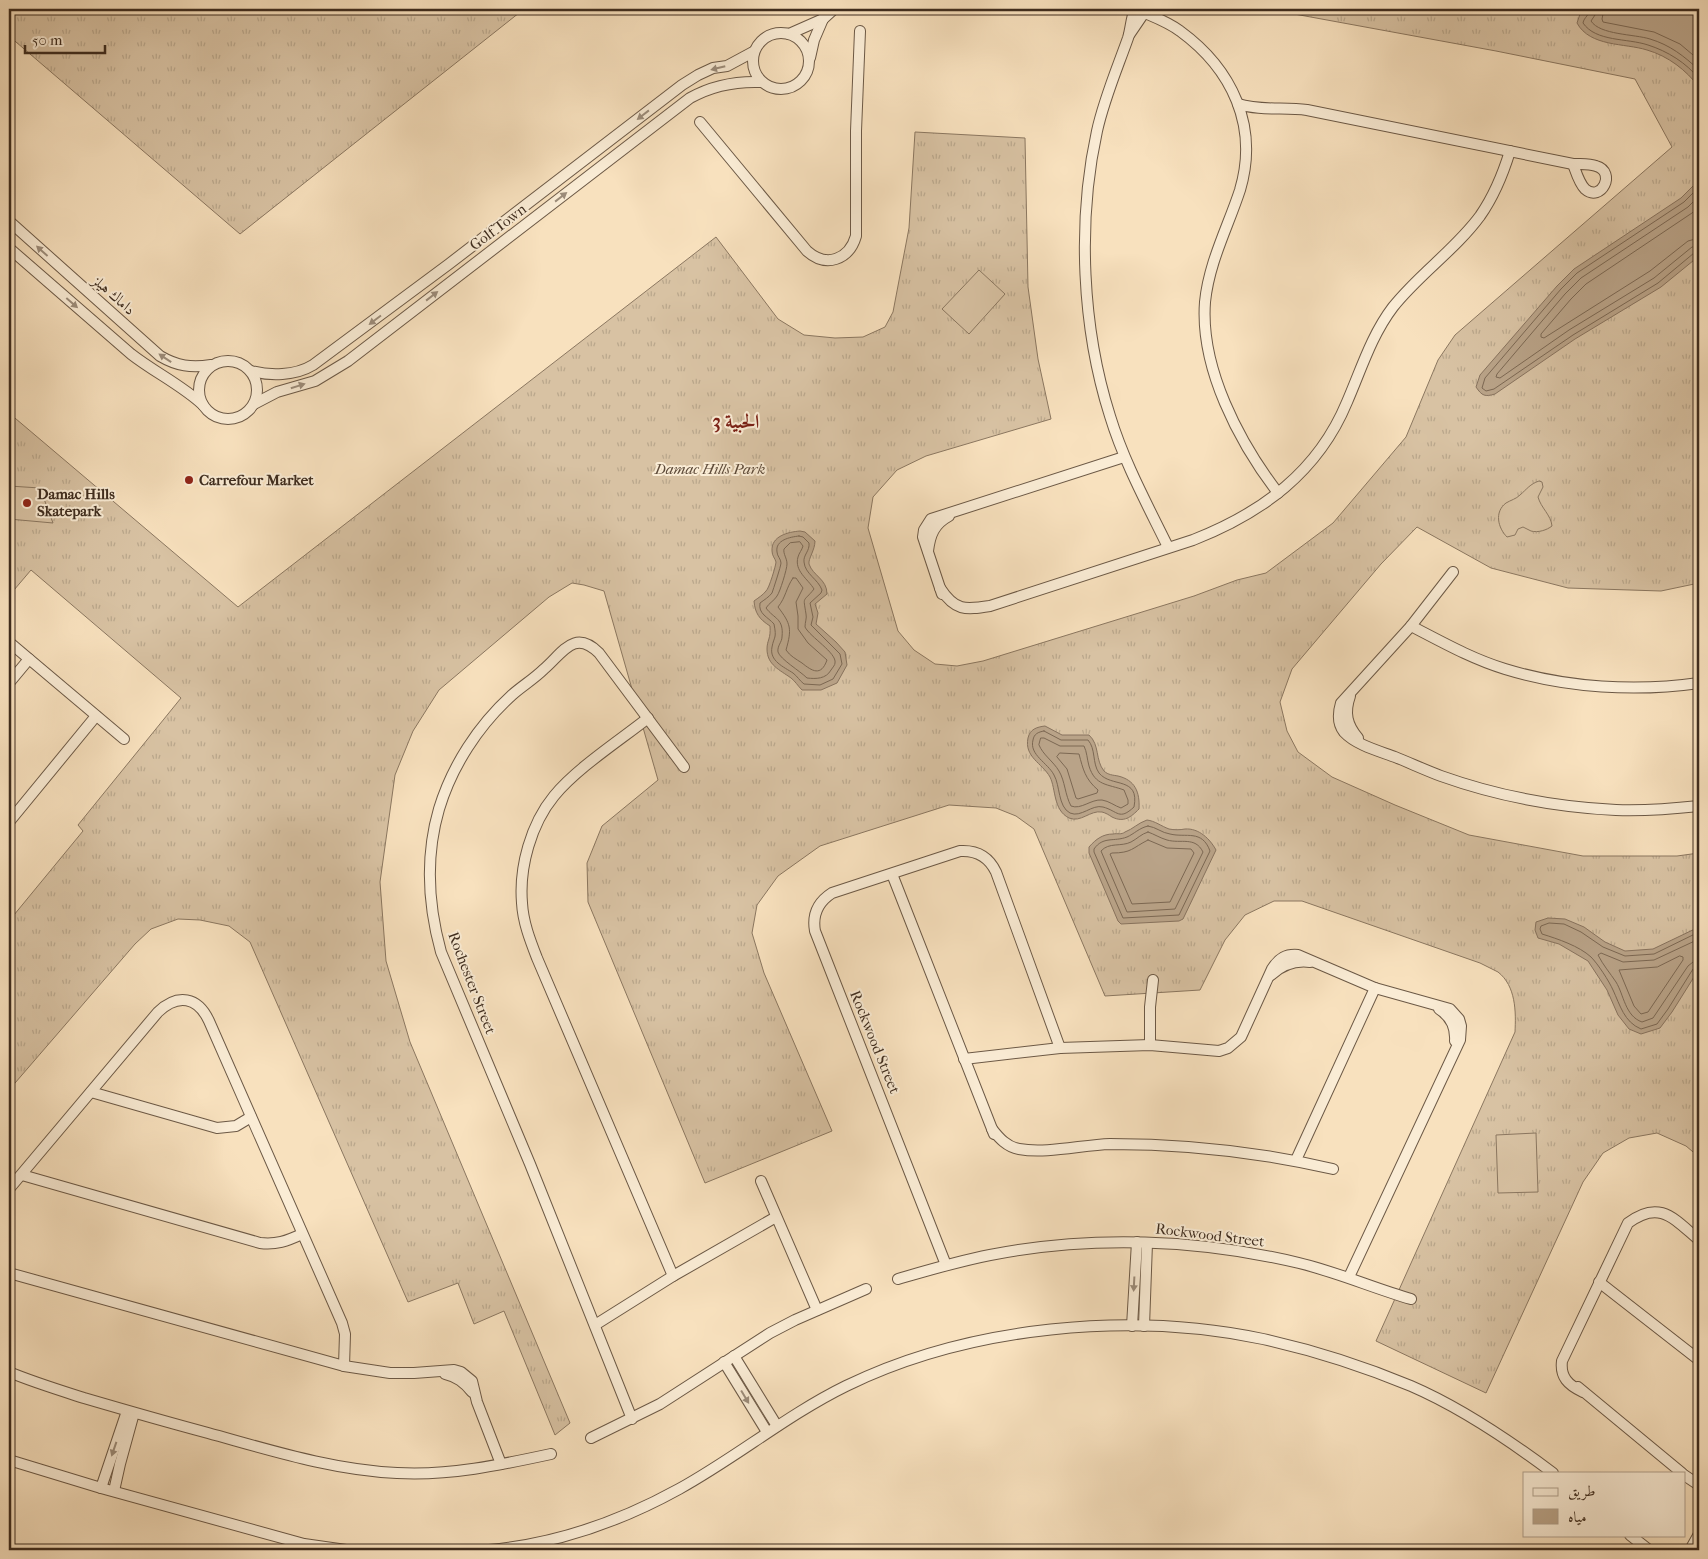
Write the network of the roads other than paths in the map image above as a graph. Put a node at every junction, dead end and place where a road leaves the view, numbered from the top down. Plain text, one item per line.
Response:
1 (834, 9) edge
2 (1138, 10) edge
3 (823, 19) junction
4 (860, 31) dead end
5 (789, 34) junction
6 (753, 52) junction
7 (809, 62) junction
8 (761, 82) junction
9 (1238, 104) junction
10 (1262, 108) junction
11 (700, 122) dead end
12 (1244, 123) junction
13 (1510, 151) junction
14 (1572, 164) dead end
15 (9, 222) edge
16 (9, 248) edge
17 (211, 365) junction
18 (251, 371) junction
19 (254, 404) junction
20 (203, 405) junction
21 (1124, 457) junction
22 (1278, 493) junction
23 (1168, 547) junction
24 (1453, 572) dead end
25 (1411, 626) junction
26 (9, 642) edge
27 (29, 659) junction
28 (1699, 682) edge
29 (9, 683) edge
30 (96, 716) junction
31 (648, 718) junction
32 (124, 739) dead end
33 (684, 767) dead end
34 (1699, 806) edge
35 (9, 822) edge
36 (892, 874) junction
37 (1153, 980) dead end
38 (1375, 988) junction
39 (1150, 1045) junction
40 (1060, 1048) junction
41 (964, 1059) junction
42 (91, 1092) junction
43 (251, 1117) junction
44 (1296, 1160) junction
45 (1333, 1169) dead end
46 (22, 1175) junction
47 (761, 1181) dead end
48 (9, 1189) edge
49 (776, 1218) junction
50 (302, 1234) junction
51 (1699, 1240) edge
52 (1142, 1242) junction
53 (946, 1265) junction
54 (9, 1272) edge
55 (673, 1276) junction
56 (1349, 1277) junction
57 (898, 1279) dead end
58 (1599, 1282) junction
59 (866, 1289) dead end
60 (1411, 1299) dead end
61 (817, 1310) junction
62 (595, 1325) junction
63 (1132, 1326) junction
64 (1144, 1326) junction
65 (734, 1356) junction
66 (1699, 1360) edge
67 (724, 1362) junction
68 (344, 1366) junction
69 (9, 1372) edge
70 (130, 1412) junction
71 (632, 1419) junction
72 (777, 1426) junction
73 (766, 1432) junction
74 (591, 1438) dead end
75 (551, 1454) dead end
76 (9, 1460) edge
77 (501, 1464) junction
78 (1553, 1472) edge
79 (1681, 1472) edge
80 (1686, 1476) edge
81 (1699, 1485) edge
82 (101, 1488) junction
83 (114, 1491) junction
84 (1699, 1534) edge
85 (1631, 1536) edge
86 (346, 1550) edge
87 (489, 1550) edge
88 (1648, 1550) edge
89 (1690, 1550) edge

1 - 3 street
2 - 9 street
2 - 21 street
3 - 5 street
3 - 7 street
4 - 11 street
5 - 6 street
5 - 7 street
6 - 8 street
6 -> 18 street, Golf Town
7 - 8 street
19 -> 8 street, Golf Town
9 - 10 street
9 - 12 street
10 - 12 street
10 - 13 street
12 - 22 street
13 - 14 street
13 - 22 street
17 -> 15 street, داماك هيلز
16 -> 20 street
17 - 18 street
17 - 20 street
18 - 19 street
19 - 20 street
21 - 23 street
21 - 23 street
22 - 23 street
24 - 25 street
25 - 28 street
25 - 34 street
26 - 27 street
27 - 29 street
27 - 30 street
30 - 32 street
30 - 35 street
31 - 33 street, Rochester Street
31 - 55 street
31 - 62 street, Rochester Street
36 - 40 street, Rockwood Street
36 - 41 street
36 - 53 street, Rockwood Street
37 - 39 street
38 - 39 street
38 - 44 street
38 - 56 street
39 - 40 street
40 - 41 street
41 - 44 street
42 - 43 street
42 - 43 street
42 - 46 street
43 - 50 street
44 - 45 street
46 - 48 street
46 - 50 street
47 - 49 street
49 - 55 street
49 - 61 street
50 - 68 street
51 - 58 street
52 - 53 street, Rockwood Street
52 - 56 street, Rockwood Street
52 -> 63 street
52 - 64 street
53 - 57 street, Rockwood Street
54 - 68 street
55 - 62 street
56 - 60 street, Rockwood Street
58 - 66 street
58 - 79 street
59 - 61 street
61 - 65 street
62 - 71 street, Rochester Street
63 - 64 street
63 - 72 street
64 - 78 street
65 - 67 street
65 - 72 street
67 - 71 street
67 -> 73 street
68 - 77 street
69 - 70 street
70 - 77 street
70 -> 82 street
70 - 83 street
71 - 74 street
72 - 73 street
73 - 87 street
75 - 77 street
76 - 82 street
80 - 81 street
82 - 83 street
83 - 86 street
84 - 89 street
85 - 88 street

